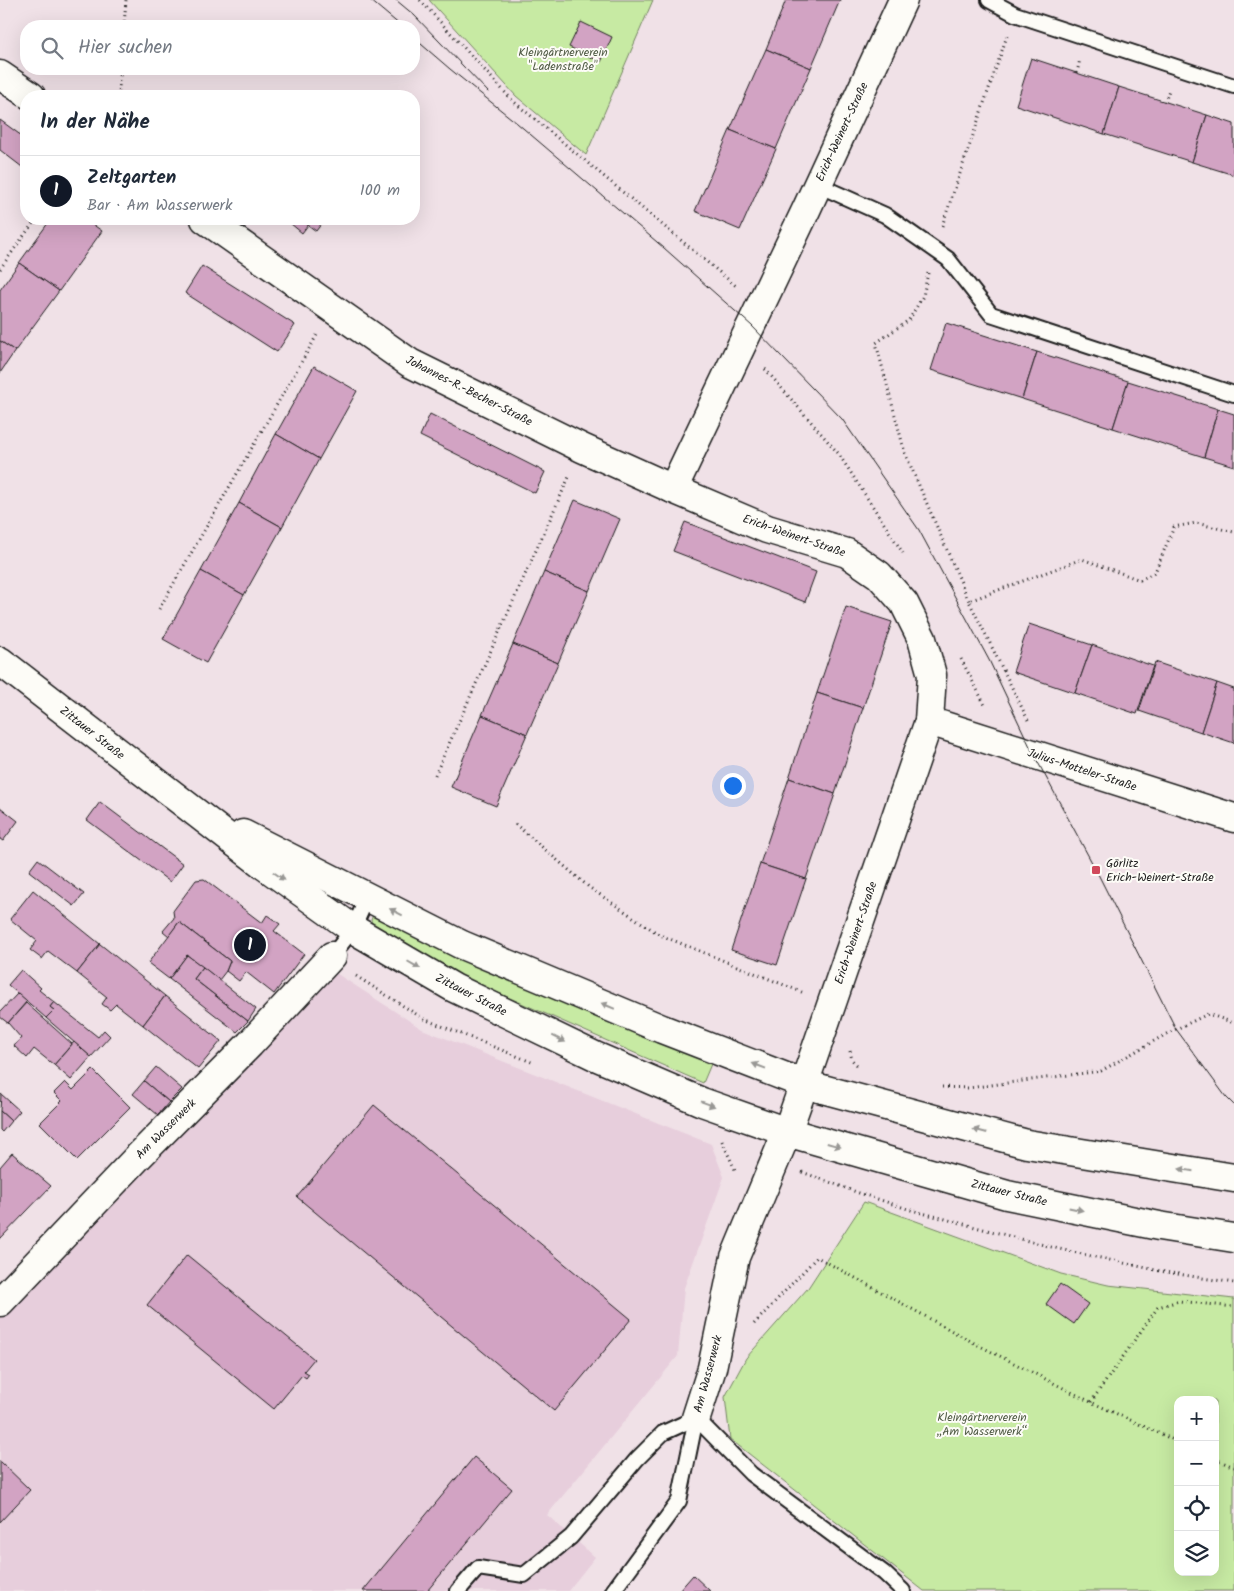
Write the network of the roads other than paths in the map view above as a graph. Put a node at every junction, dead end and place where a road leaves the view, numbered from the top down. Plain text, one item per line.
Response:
1 (903, 0) edge
2 (989, 0) edge
3 (0, 75) edge
4 (1234, 86) edge
5 (22, 90) edge
6 (818, 185) junction
7 (213, 225) edge
8 (1234, 394) edge
9 (673, 488) junction
10 (0, 661) edge
11 (929, 722) junction
12 (184, 804) junction
13 (1234, 818) edge
14 (367, 898) junction
15 (353, 929) junction
16 (332, 956) joint
17 (804, 1084) junction
18 (787, 1132) junction
19 (1234, 1178) edge
20 (1234, 1238) edge
21 (0, 1302) edge
22 (696, 1418) junction
23 (458, 1591) edge
24 (613, 1591) edge
25 (903, 1591) edge

1 - 6 street, Erich-Weinert-Straße
2 - 4 lane
3 - 5 street
6 - 8 lane
6 - 9 street, Erich-Weinert-Straße
7 - 9 street, Johannes-R.-Becher-Straße
9 - 11 street, Erich-Weinert-Straße
10 - 12 street, Zittauer Straße
11 - 13 street, Julius-Motteler-Straße
11 - 17 street, Erich-Weinert-Straße
12 - 14 street, Zittauer Straße
12 -> 15 street, Zittauer Straße
14 - 15 lane
17 -> 14 street, Zittauer Straße
15 - 16 lane
15 -> 18 street, Zittauer Straße
16 - 21 street, Am Wasserwerk
17 - 18 street
19 -> 17 street, Zittauer Straße
18 -> 20 street, Zittauer Straße
18 - 22 street, Am Wasserwerk
22 - 23 lane
22 - 24 lane
22 - 25 lane, Am Wasserwerk

